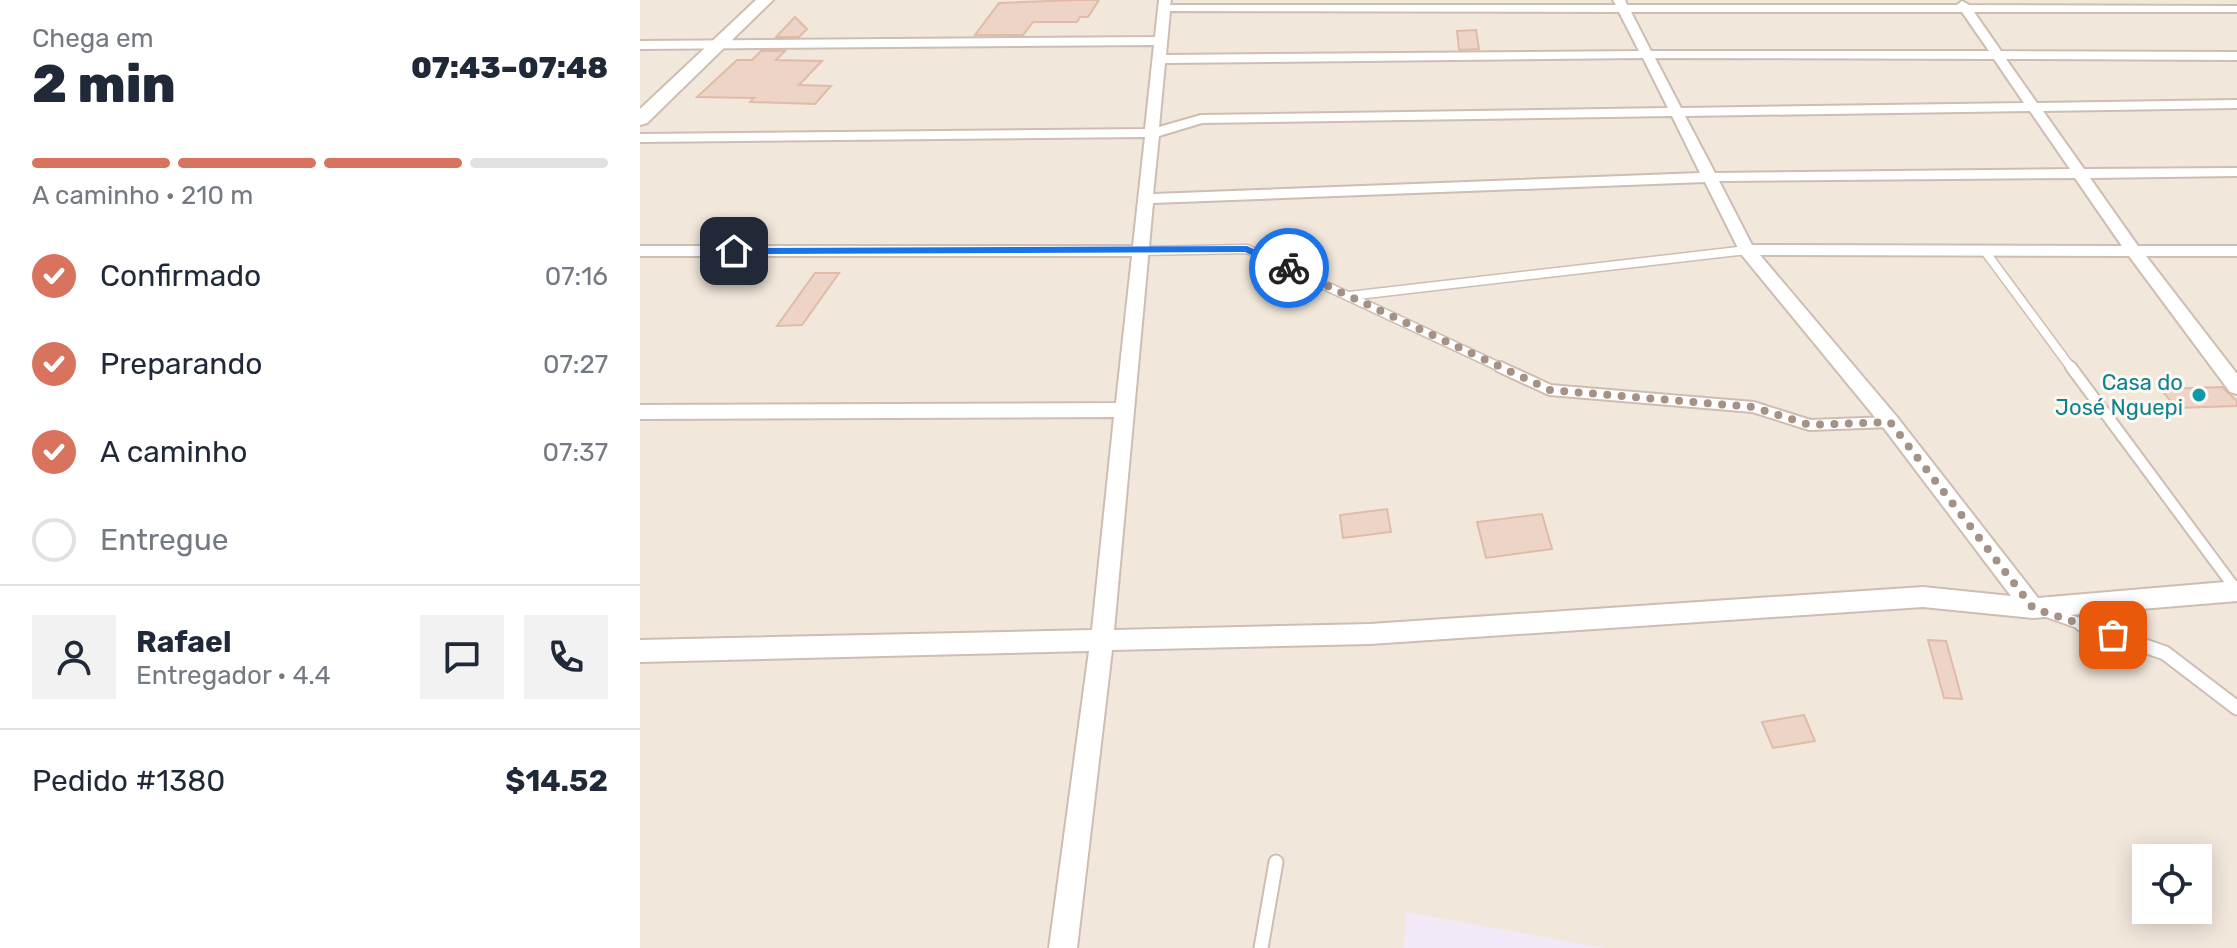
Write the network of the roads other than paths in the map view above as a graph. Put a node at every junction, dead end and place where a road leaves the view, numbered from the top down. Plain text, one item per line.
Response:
1 (765, 0) edge
2 (1166, 4) edge
3 (1622, 4) edge
4 (1963, 5) edge
5 (2237, 9) edge
6 (1162, 41) junction
7 (640, 45) edge
8 (718, 45) junction
9 (1997, 54) junction
10 (1648, 55) junction
11 (2237, 56) edge
12 (1161, 59) junction
13 (2237, 104) edge
14 (2033, 107) junction
15 (1676, 110) junction
16 (640, 119) edge
17 (1153, 133) junction
18 (640, 138) edge
19 (2078, 171) junction
20 (2237, 172) edge
21 (1710, 177) junction
22 (1147, 199) junction
23 (1747, 250) junction
24 (1984, 250) junction
25 (2133, 250) junction
26 (640, 251) edge
27 (1141, 251) junction
28 (2237, 251) edge
29 (1349, 296) junction
30 (2237, 387) edge
31 (1125, 410) junction
32 (640, 412) edge
33 (1890, 422) junction
34 (2237, 591) edge
35 (2033, 608) junction
36 (1102, 640) junction
37 (640, 651) edge
38 (2237, 708) edge
39 (1276, 862) dead end
40 (1063, 948) edge
41 (1261, 948) edge

1 - 8 street
2 - 3 street
2 - 6 street
3 - 4 street
3 - 10 street
4 - 5 street
4 - 9 street
6 - 8 street
6 - 12 street
7 - 8 street
8 - 16 street
9 - 10 street
9 - 11 street
9 - 14 street
10 - 12 street
10 - 15 street
12 - 17 street
13 - 14 street
14 - 15 street
14 - 19 street
15 - 17 street
15 - 21 street
17 - 18 street
17 - 22 street
19 - 20 street
19 - 21 street
19 - 25 street
21 - 22 street
21 - 23 street
22 - 27 street
23 - 24 street
23 - 29 lane
23 - 33 street
24 - 25 street
24 - 34 lane
25 - 28 street
25 - 30 street
26 - 27 street
27 - 29 lane
27 - 31 street
29 - 33 lane
31 - 32 street
31 - 36 street
33 - 35 street
34 - 35 street
35 - 36 street
35 - 38 lane
36 - 37 street
36 - 40 street
39 - 41 lane

